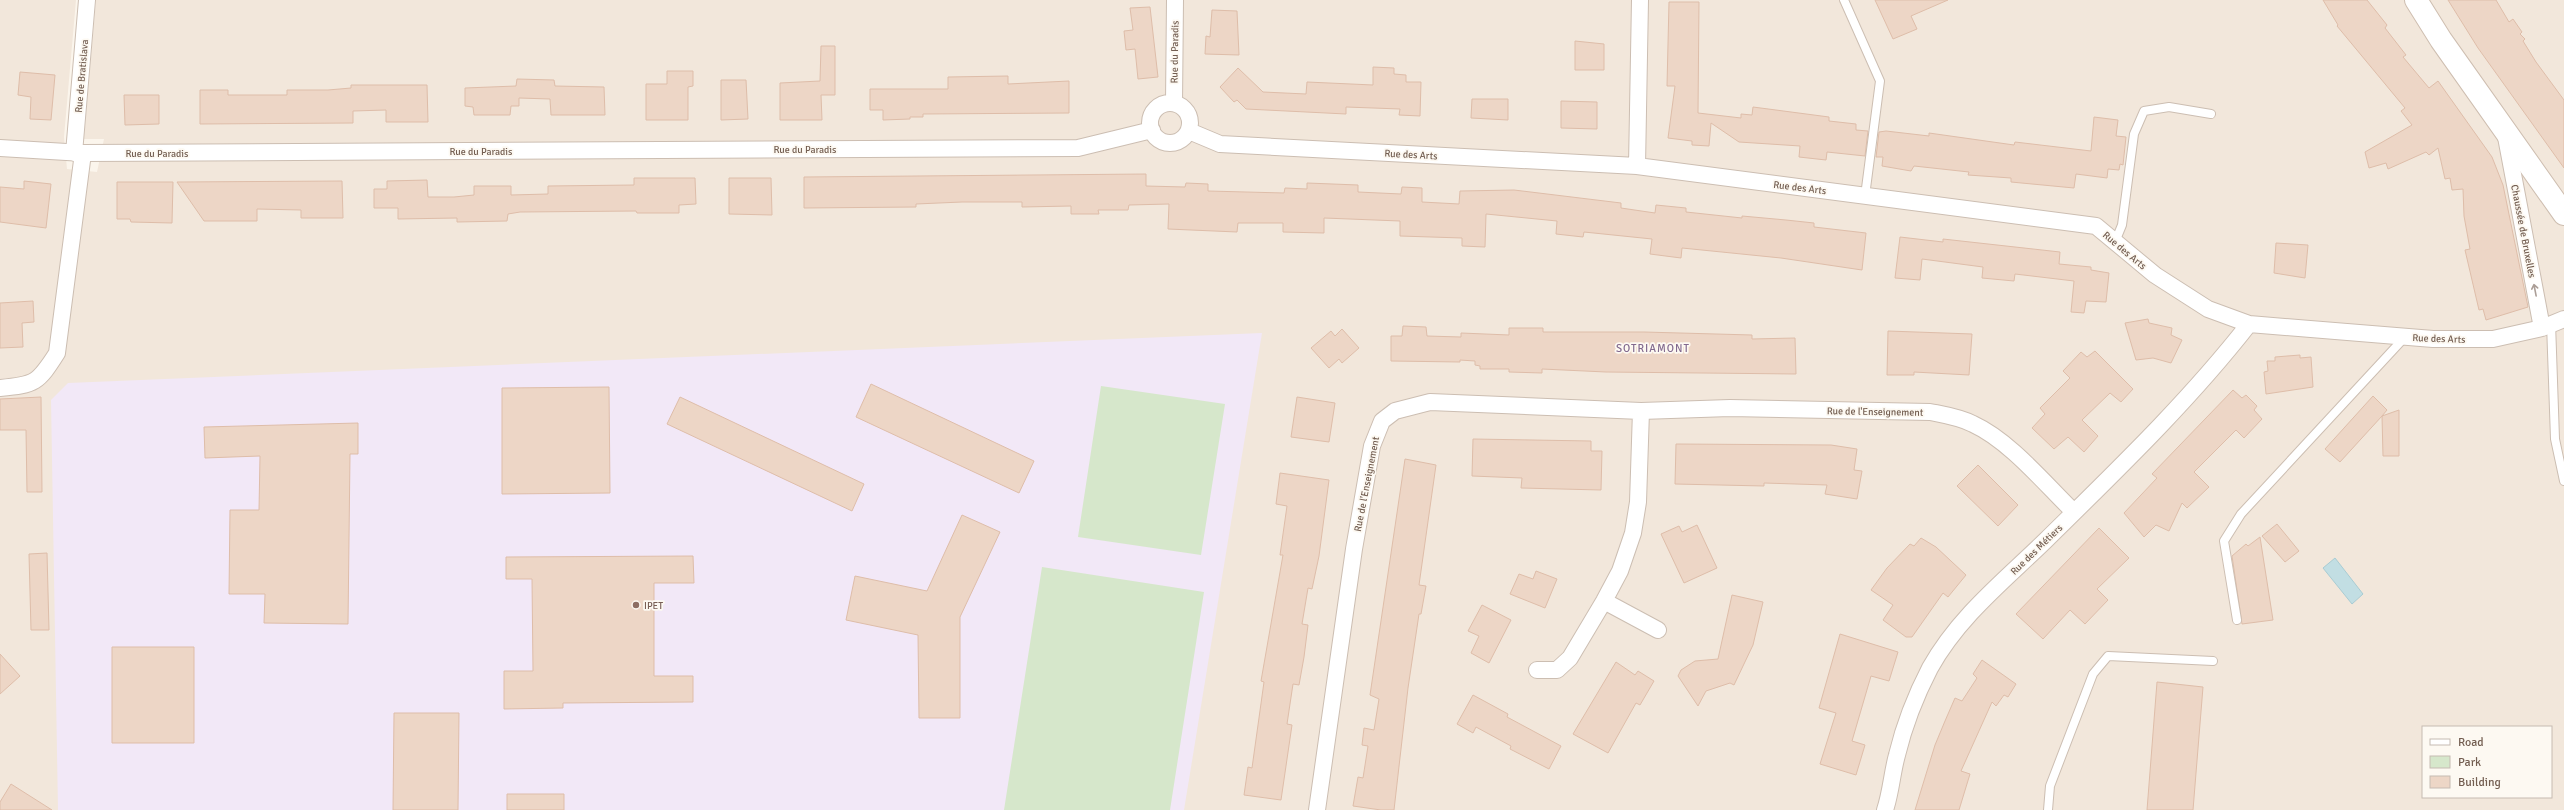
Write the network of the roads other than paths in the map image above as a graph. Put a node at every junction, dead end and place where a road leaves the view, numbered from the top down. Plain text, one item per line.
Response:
1 (87, 0) edge
2 (1175, 0) edge
3 (1640, 0) edge
4 (1844, 0) edge
5 (2416, 0) edge
6 (1174, 103) junction
7 (2211, 114) dead end
8 (1152, 130) junction
9 (1189, 131) junction
10 (2506, 134) junction
11 (0, 148) edge
12 (79, 153) junction
13 (1637, 166) junction
14 (1865, 196) junction
15 (2564, 214) edge
16 (2115, 242) junction
17 (2555, 321) edge
18 (2248, 324) junction
19 (2406, 336) junction
20 (0, 388) edge
21 (1641, 411) junction
22 (2564, 480) edge
23 (2074, 512) junction
24 (1604, 601) junction
25 (2238, 620) dead end
26 (1658, 630) dead end
27 (2213, 662) dead end
28 (1537, 670) dead end
29 (1317, 810) edge
30 (1885, 810) edge
31 (2048, 810) edge

1 - 12 street, Rue de Bratislava
2 - 6 street, Rue du Paradis
3 - 13 street
4 - 14 lane
5 - 10 main road, Chaussée de Bruxelles
6 - 8 street
6 - 9 street
7 - 16 lane
8 - 9 street
8 - 12 street, Rue du Paradis
9 - 13 street, Rue des Arts
10 - 15 main road, Chaussée de Bruxelles
17 -> 10 street, Chaussée de Bruxelles
11 - 12 street, Rue du Paradis
12 - 20 street
13 - 14 street, Rue des Arts
14 - 16 street, Rue des Arts
16 - 18 street, Rue des Arts
17 - 19 street, Rue des Arts
17 - 22 lane
18 - 19 street, Rue des Arts
18 - 23 street, Rue des Métiers
19 - 25 lane
21 - 23 street, Rue de l'Enseignement
21 - 24 street
21 - 29 street, Rue de l'Enseignement
23 - 30 street, Rue des Métiers
24 - 26 street
24 - 28 street
27 - 31 lane

